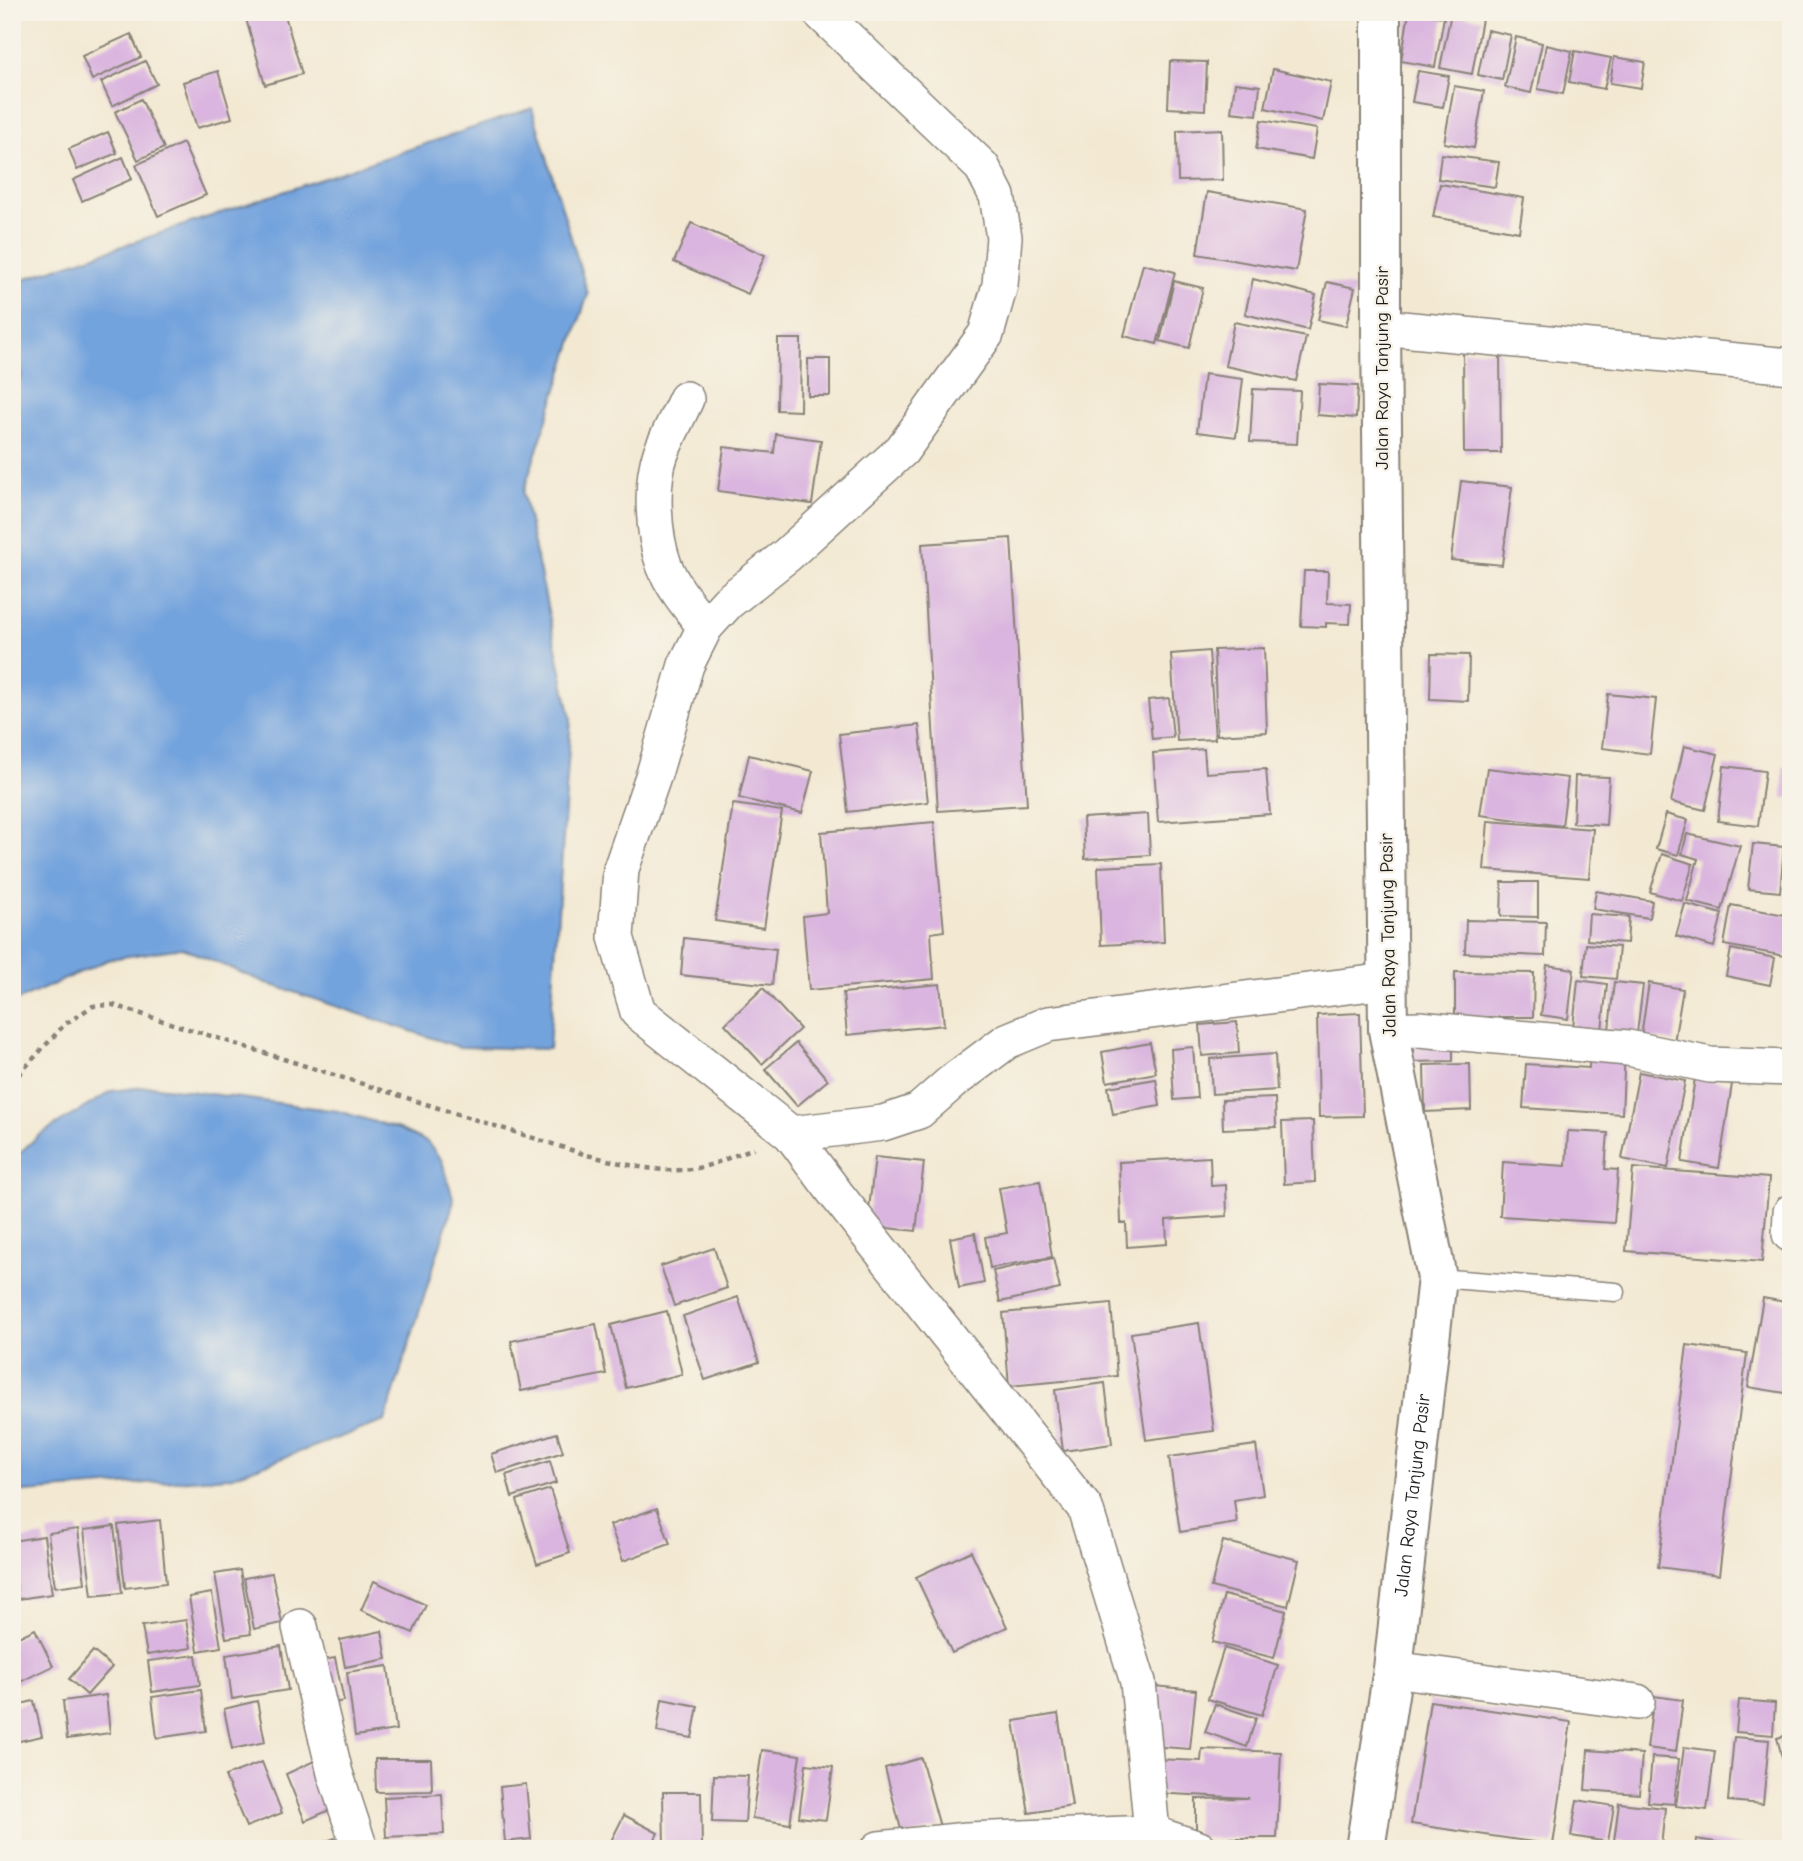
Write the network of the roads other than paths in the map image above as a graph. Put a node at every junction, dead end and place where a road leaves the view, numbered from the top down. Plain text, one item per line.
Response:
1 (820, 12) edge
2 (1381, 12) edge
3 (1381, 327) junction
4 (1791, 366) edge
5 (686, 400) dead end
6 (705, 627) junction
7 (1387, 981) junction
8 (1388, 1030) junction
9 (1791, 1068) edge
10 (815, 1131) junction
11 (1791, 1212) edge
12 (1790, 1234) edge
13 (1437, 1278) junction
14 (1616, 1292) dead end
15 (300, 1627) dead end
16 (1393, 1669) junction
17 (1637, 1702) dead end
18 (1155, 1840) edge
19 (360, 1849) edge
20 (879, 1849) edge
21 (1199, 1849) edge
22 (1365, 1849) edge

1 - 6 street
2 - 3 street, Jalan Raya Tanjung Pasir
3 - 4 street
3 - 7 street, Jalan Raya Tanjung Pasir
5 - 6 street
6 - 10 street
7 - 8 street, Jalan Raya Tanjung Pasir
7 - 10 street
8 - 9 street
8 - 13 street, Jalan Raya Tanjung Pasir
10 - 18 street
11 - 12 street
13 - 14 lane
13 - 16 street, Jalan Raya Tanjung Pasir
15 - 19 street
16 - 17 street
16 - 22 street, Jalan Raya Tanjung Pasir
18 - 20 street
18 - 21 street

